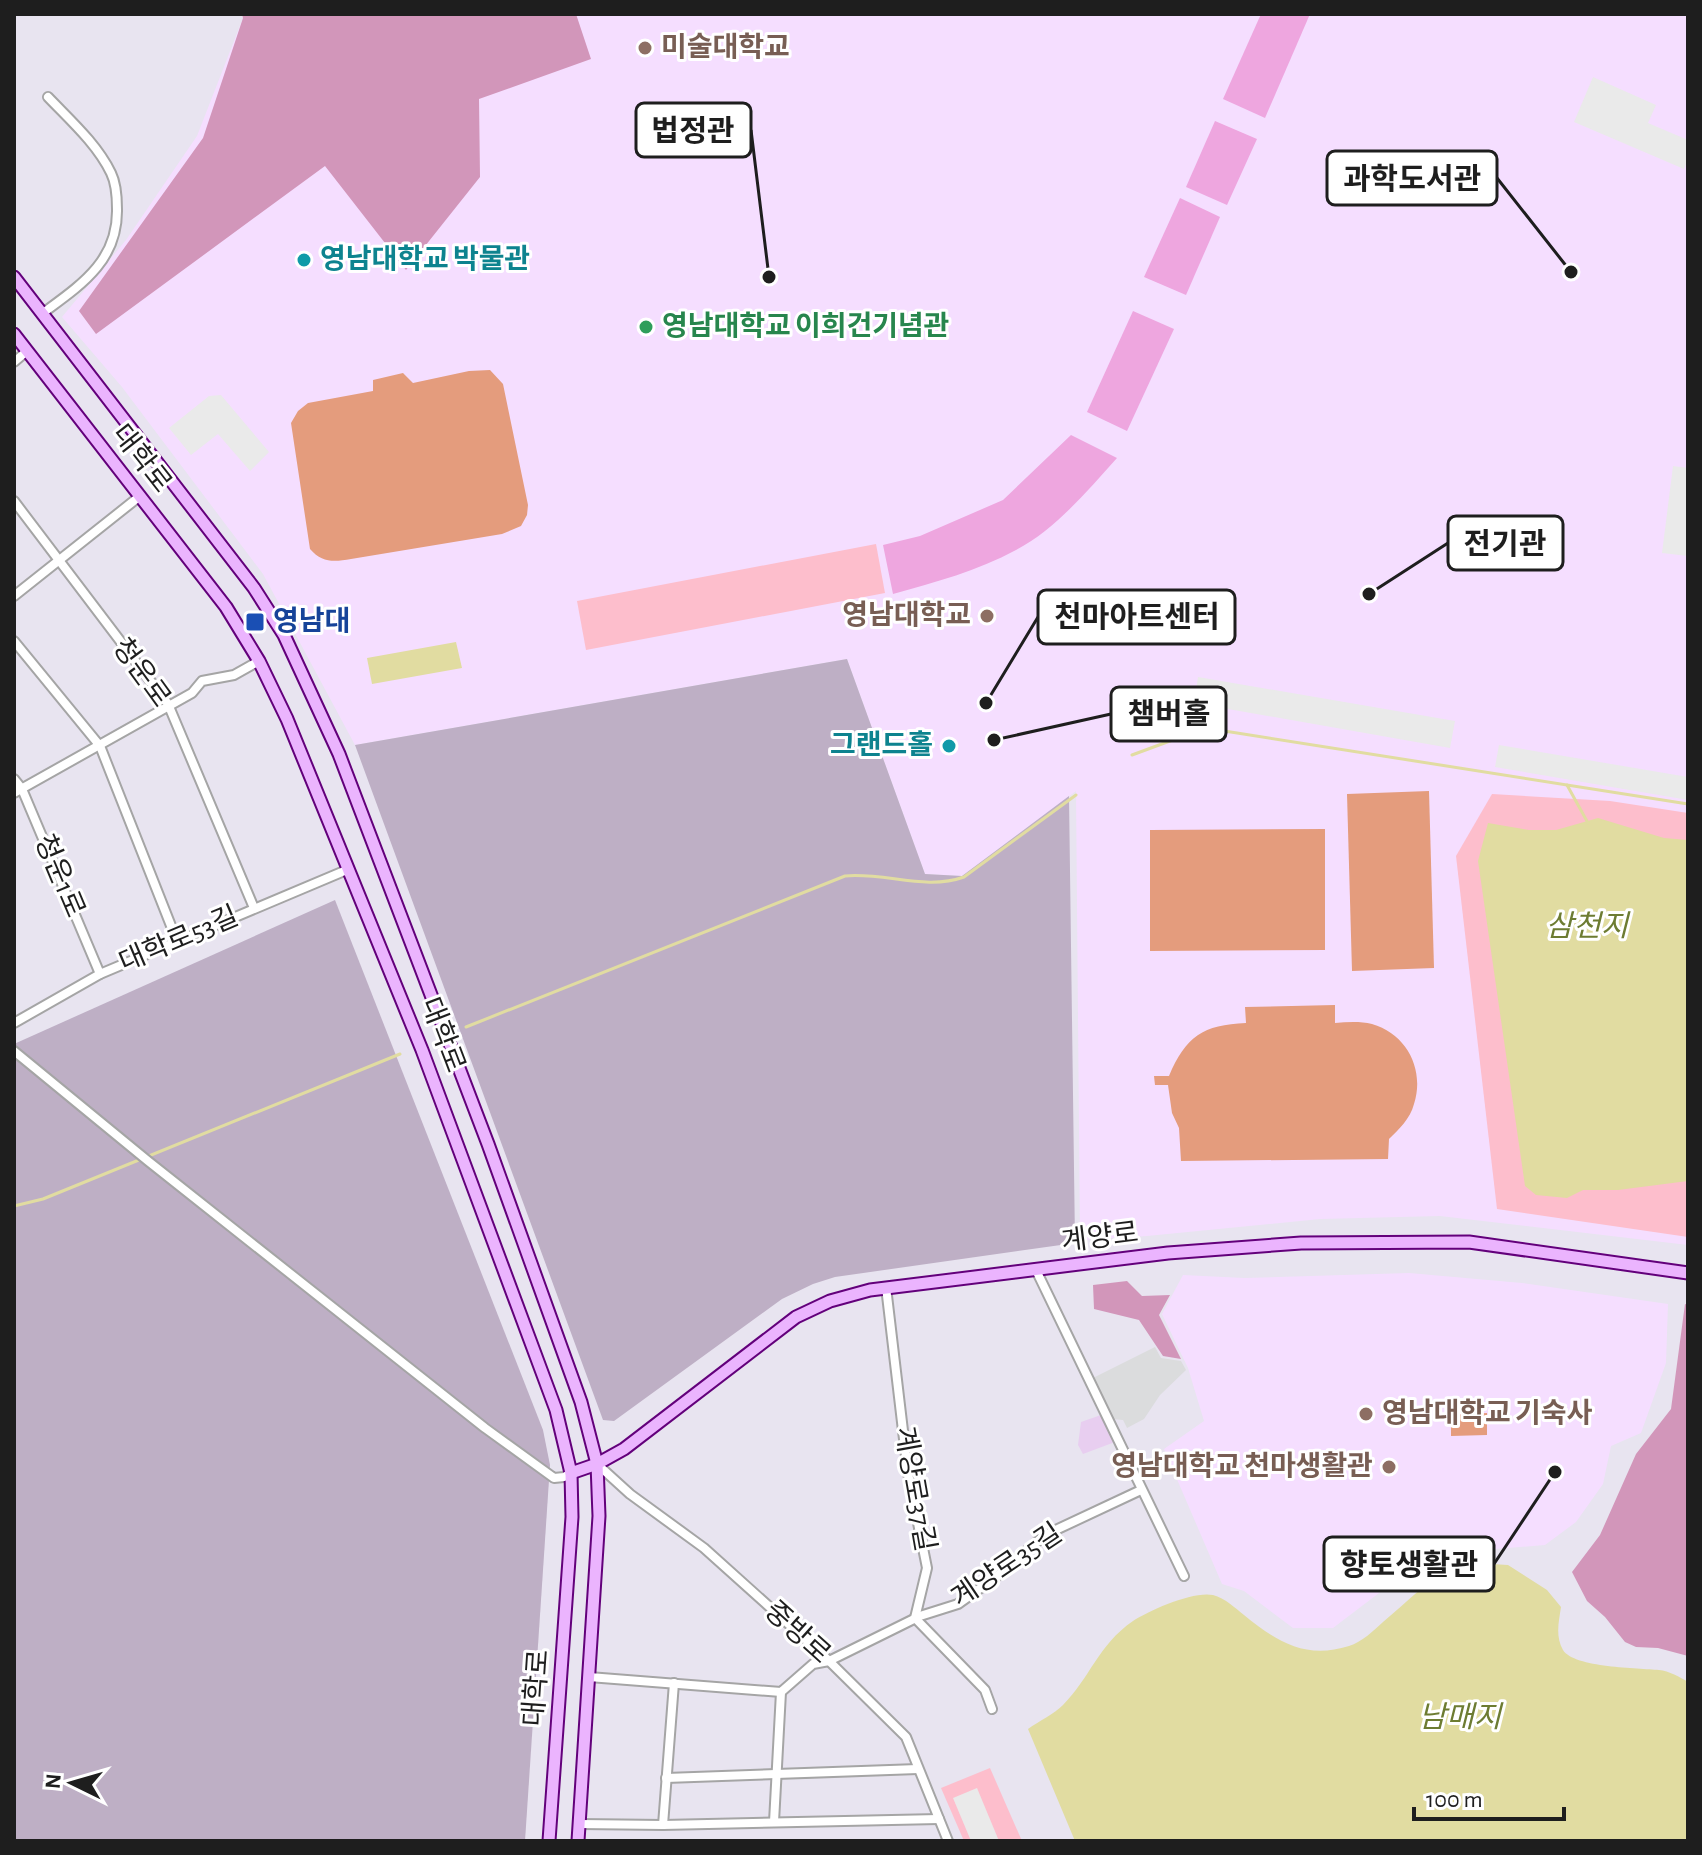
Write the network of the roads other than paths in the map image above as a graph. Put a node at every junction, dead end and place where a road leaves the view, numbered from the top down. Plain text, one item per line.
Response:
1 (48, 97) dead end
2 (14, 277) edge
3 (43, 313) junction
4 (14, 334) edge
5 (27, 351) junction
6 (14, 362) edge
7 (140, 496) junction
8 (15, 506) edge
9 (60, 560) junction
10 (14, 596) edge
11 (14, 641) edge
12 (259, 661) junction
13 (168, 704) junction
14 (100, 746) junction
15 (14, 779) edge
16 (18, 791) edge
17 (349, 869) junction
18 (254, 908) junction
19 (177, 941) junction
20 (100, 974) junction
21 (14, 1023) edge
22 (14, 1051) edge
23 (1036, 1270) junction
24 (1688, 1273) edge
25 (886, 1287) junction
26 (597, 1464) junction
27 (571, 1473) junction
28 (1141, 1490) junction
29 (1184, 1576) dead end
30 (915, 1618) junction
31 (829, 1661) junction
32 (589, 1677) junction
33 (674, 1683) junction
34 (781, 1692) junction
35 (992, 1709) dead end
36 (918, 1769) junction
37 (776, 1774) junction
38 (666, 1778) junction
39 (939, 1819) junction
40 (774, 1822) junction
41 (580, 1824) junction
42 (663, 1825) junction
43 (549, 1841) edge
44 (578, 1841) edge
45 (948, 1841) edge

1 - 3 street
2 - 3 main road
3 - 26 main road
4 - 5 main road, 대학로
5 - 6 street
5 - 7 main road, 대학로
7 - 9 street
7 - 12 main road, 대학로
8 - 9 street, 청운로
9 - 10 street
9 - 13 street, 청운로
11 - 14 street
12 - 13 street
12 - 17 main road, 대학로
13 - 14 street
13 - 18 street, 청운로
14 - 16 street
14 - 19 street
15 - 16 street, 청운1로
16 - 20 street, 청운1로
17 - 18 street, 대학로53길
17 - 27 main road, 대학로
18 - 19 street, 대학로53길
19 - 20 street, 대학로53길
20 - 21 street, 대학로53길
22 - 27 street
23 - 24 main road, 계양로
23 - 25 main road, 계양로
23 - 28 street
25 - 26 main road, 계양로
25 - 30 street, 계양로37길
26 - 27 main road, 계양로
26 - 31 street, 중방로
26 - 32 main road
27 - 43 main road, 대학로
28 - 29 street
28 - 30 street, 계양로35길
30 - 31 street, 계양로35길
30 - 35 street
31 - 34 street, 계양로35길
31 - 36 street, 중방로
32 - 33 street
32 - 41 main road
33 - 34 street
33 - 38 street
34 - 37 street
36 - 37 street
36 - 39 street, 중방로
37 - 38 street
37 - 40 street
38 - 42 street
39 - 40 street
39 - 45 street, 중방로
40 - 42 street
41 - 42 street
41 - 44 main road

